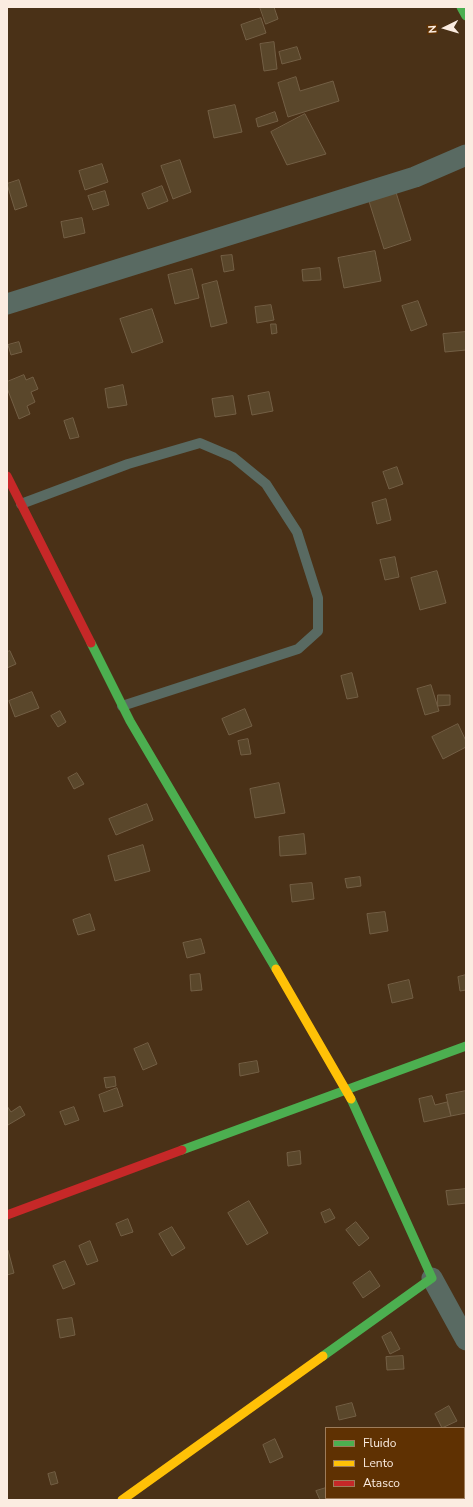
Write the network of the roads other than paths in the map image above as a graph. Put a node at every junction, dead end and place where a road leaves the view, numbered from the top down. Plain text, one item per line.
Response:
1 (461, 7) edge
2 (466, 16) edge
3 (466, 154) edge
4 (7, 304) edge
5 (7, 476) edge
6 (22, 504) junction
7 (122, 706) junction
8 (466, 1046) edge
9 (347, 1091) junction
10 (7, 1215) edge
11 (432, 1278) junction
12 (466, 1340) edge
13 (122, 1500) edge

1 - 2 main road
3 - 4 street
5 - 6 main road
6 - 7 main road
6 - 7 lane
7 - 9 main road
8 - 9 main road
9 - 10 main road
9 - 11 main road
11 - 12 street
11 - 13 main road

